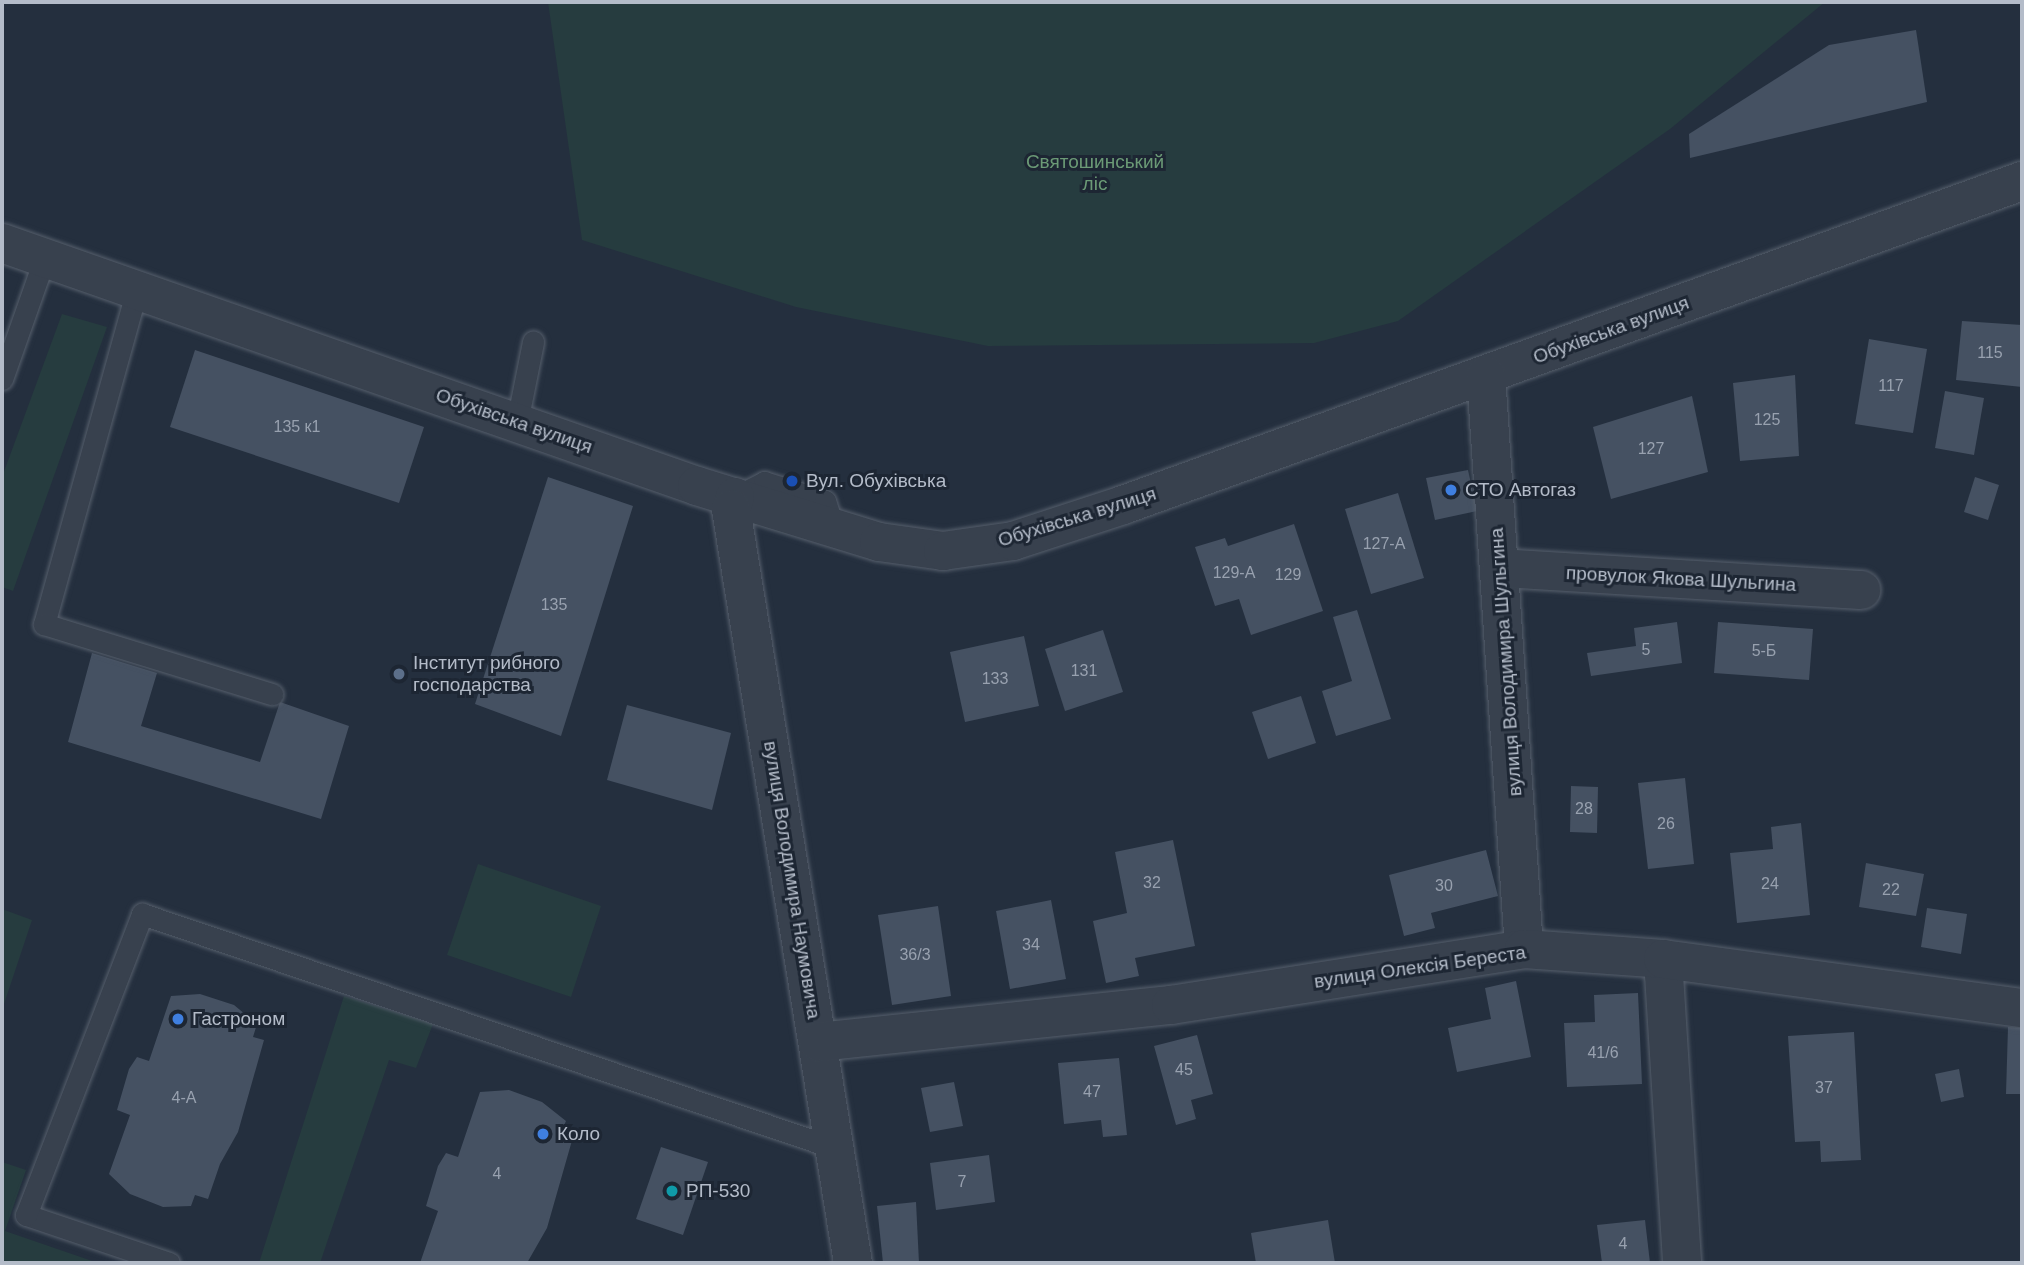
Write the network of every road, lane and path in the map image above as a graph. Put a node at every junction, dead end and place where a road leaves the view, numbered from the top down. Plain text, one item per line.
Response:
1 (2022, 181) edge
2 (2, 243) edge
3 (45, 257) junction
4 (137, 289) junction
5 (533, 342) dead end
6 (1486, 375) junction
7 (2, 379) edge
8 (517, 422) junction
9 (736, 497) junction
10 (1500, 568) junction
11 (1861, 590) dead end
12 (272, 694) dead end
13 (1524, 949) junction
14 (1663, 959) junction
15 (2022, 1008) edge
16 (818, 1042) junction
17 (832, 1147) junction
18 (169, 1263) edge
19 (853, 1263) edge
20 (1682, 1263) edge

1 - 6 street, Обухівська вулиця
2 - 3 street, Обухівська вулиця
3 - 4 street, Обухівська вулиця
3 - 7 lane
4 - 8 street, Обухівська вулиця
4 - 12 lane
5 - 8 lane
6 - 9 street, Обухівська вулиця
6 - 10 street, вулиця Володимира Шульгина
8 - 9 street, Обухівська вулиця
9 - 16 street, вулиця Володимира Наумовича
10 - 11 street, провулок Якова Шульгина
10 - 13 street, вулиця Володимира Шульгина
13 - 14 street, вулиця Олексія Береста
13 - 16 street, вулиця Олексія Береста
14 - 15 street, вулиця Олексія Береста
14 - 20 street
16 - 17 street, вулиця Володимира Наумовича
17 - 18 lane
17 - 19 street, вулиця Володимира Наумовича

